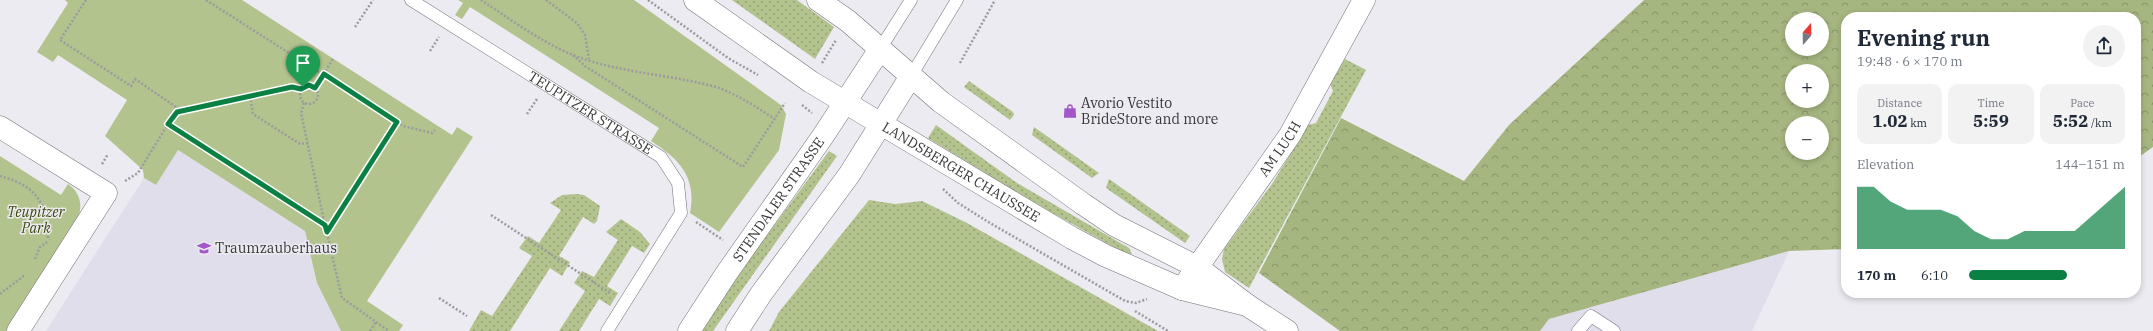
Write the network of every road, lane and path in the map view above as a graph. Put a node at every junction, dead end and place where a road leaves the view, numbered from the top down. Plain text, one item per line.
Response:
1 (86, 0) edge
2 (206, 0) edge
3 (373, 0) edge
4 (411, 0) edge
5 (481, 0) edge
6 (546, 0) edge
7 (648, 0) edge
8 (695, 0) edge
9 (818, 0) edge
10 (911, 0) edge
11 (957, 0) edge
12 (995, 0) edge
13 (1364, 0) edge
14 (355, 27) dead end
15 (837, 38) dead end
16 (880, 49) junction
17 (573, 54) junction
18 (334, 59) dead end
19 (589, 60) junction
20 (822, 63) dead end
21 (960, 63) dead end
22 (324, 74) junction
23 (759, 75) dead end
24 (906, 85) junction
25 (315, 88) junction
26 (301, 89) junction
27 (250, 96) junction
28 (845, 102) junction
29 (304, 103) junction
30 (786, 104) dead end
31 (182, 111) junction
32 (775, 119) junction
33 (397, 122) junction
34 (168, 124) junction
35 (881, 124) junction
36 (0, 127) edge
37 (435, 130) dead end
38 (308, 143) junction
39 (0, 176) edge
40 (106, 193) junction
41 (492, 215) dead end
42 (695, 222) dead end
43 (325, 225) junction
44 (327, 232) junction
45 (50, 240) dead end
46 (724, 242) dead end
47 (1197, 267) junction
48 (1182, 289) junction
49 (439, 298) dead end
50 (625, 303) junction
51 (1247, 305) junction
52 (1135, 311) dead end
53 (467, 316) dead end
54 (376, 322) junction
55 (18, 331) edge
56 (370, 331) edge
57 (389, 331) edge
58 (607, 331) edge
59 (689, 331) edge
60 (737, 331) edge
61 (1168, 331) edge
62 (1287, 331) edge
63 (1578, 331) edge
64 (1614, 331) edge

1 - 31 path
2 - 22 path
3 - 14 path
4 - 50 lane, TEUPITZER STRASSE
5 - 17 path
6 - 19 path
7 - 23 path
8 - 28 main road, LANDSBERGER CHAUSSEE
9 - 16 main road, LANDSBERGER CHAUSSEE
10 - 16 lane
11 - 24 lane
12 - 21 path
13 - 47 main road, AM LUCH
15 - 20 path
16 - 24 main road, LANDSBERGER CHAUSSEE
16 - 28 main road, STENDALER STRASSE
17 - 19 path
17 - 32 path
18 - 22 path
19 - 32 path
22 - 25 path
22 - 33 path
24 - 35 main road
24 - 47 main road, LANDSBERGER CHAUSSEE
25 - 26 path
25 - 29 path
26 - 27 path
26 - 29 path
27 - 31 path
27 - 38 path
28 - 35 main road, LANDSBERGER CHAUSSEE
28 - 59 main road, STENDALER STRASSE
29 - 38 path
30 - 32 path
31 - 34 path
33 - 37 path
33 - 44 path
34 - 40 path
34 - 43 path
35 - 48 main road, LANDSBERGER CHAUSSEE
35 - 60 main road
36 - 40 main road
38 - 43 path
39 - 45 path
40 - 55 main road
41 - 50 path
42 - 46 path
43 - 44 path
44 - 54 path
47 - 48 main road, AM LUCH
47 - 51 main road, LANDSBERGER CHAUSSEE
48 - 51 main road, LANDSBERGER CHAUSSEE
49 - 53 path
50 - 58 lane, TEUPITZER STRASSE
51 - 62 main road, LANDSBERGER CHAUSSEE
52 - 61 path
54 - 56 path
54 - 57 path
63 - 64 lane

